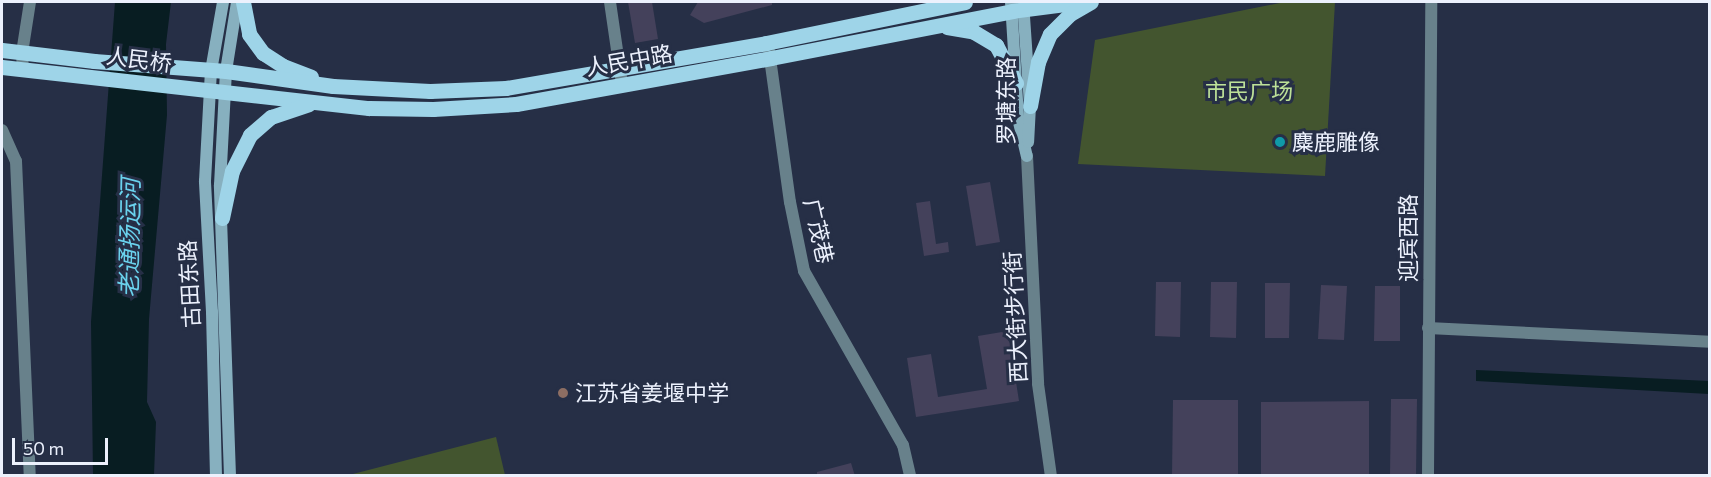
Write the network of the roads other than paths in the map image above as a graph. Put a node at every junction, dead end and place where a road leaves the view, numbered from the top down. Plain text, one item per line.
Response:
1 (30, 2) edge
2 (223, 2) edge
3 (237, 2) edge
4 (243, 2) edge
5 (610, 2) edge
6 (965, 2) edge
7 (1080, 2) edge
8 (1091, 2) edge
9 (1431, 2) edge
10 (951, 3) edge
11 (1017, 6) edge
12 (938, 25) junction
13 (2, 50) edge
14 (769, 51) junction
15 (22, 53) junction
16 (2, 67) edge
17 (23, 69) junction
18 (93, 69) junction
19 (182, 69) joint
20 (218, 71) junction
21 (621, 77) junction
22 (1016, 83) junction
23 (333, 86) junction
24 (181, 87) joint
25 (217, 91) junction
26 (315, 102) junction
27 (1030, 106) junction
28 (2, 130) edge
29 (1027, 156) junction
30 (222, 218) junction
31 (1428, 328) junction
32 (1710, 342) edge
33 (30, 476) edge
34 (216, 476) edge
35 (230, 476) edge
36 (910, 476) edge
37 (1052, 476) edge
38 (1428, 476) edge

1 - 15 street
2 - 20 street
3 - 20 street
4 - 23 main road
5 - 21 street
6 - 10 main road, 人民中路
7 - 11 main road, 人民中路
8 - 27 main road
9 - 31 street, 迎宾西路
10 - 14 main road, 人民中路
11 - 12 main road, 人民中路
11 - 22 street, 罗塘东路
11 - 27 street, 罗塘东路
12 - 14 main road, 人民中路
12 - 22 main road
13 - 15 main road
14 - 21 main road, 人民中路
14 - 36 street, 广茂巷
15 - 17 street
15 - 18 main road
16 - 17 main road
17 - 18 main road
18 - 19 main road, 人民桥
18 - 24 main road, 人民桥
19 - 20 main road, 人民中路
20 - 23 main road, 人民中路
20 - 25 street
21 - 23 main road, 人民中路
21 - 26 main road, 人民中路
22 - 29 street, 罗塘东路
24 - 25 main road, 人民中路
25 - 26 main road, 人民中路
25 - 30 street, 古田东路
25 - 34 street, 古田东路
26 - 30 main road
27 - 29 street, 罗塘东路
28 - 33 street
29 - 37 street, 西大街步行街
30 - 35 street, 古田东路
31 - 32 street
31 - 38 street, 迎宾西路

